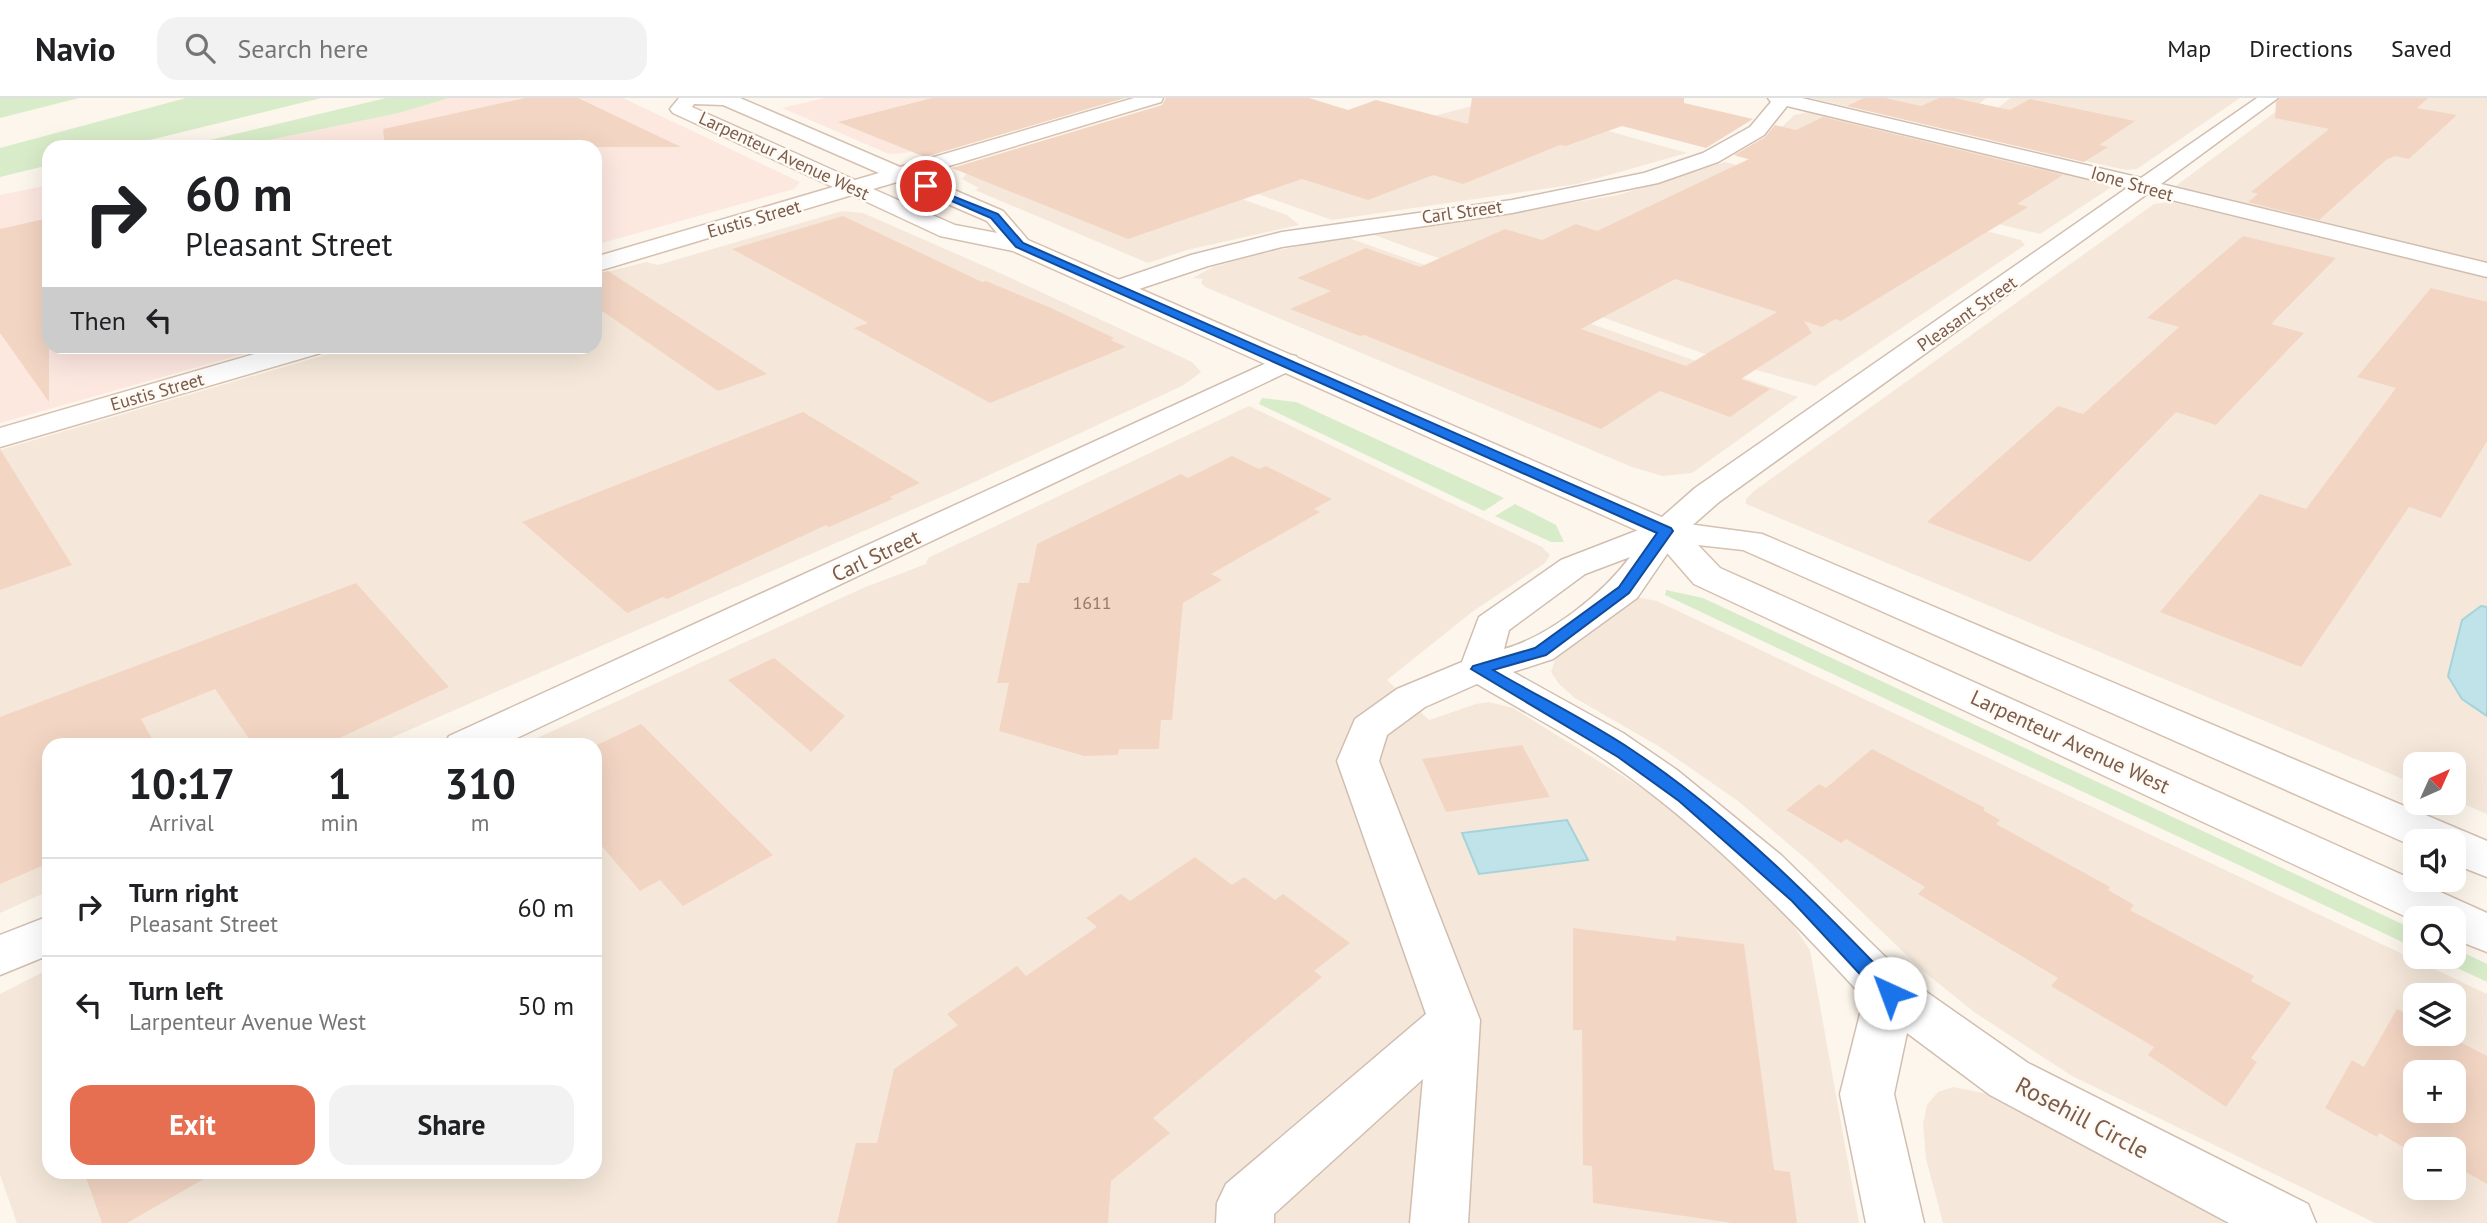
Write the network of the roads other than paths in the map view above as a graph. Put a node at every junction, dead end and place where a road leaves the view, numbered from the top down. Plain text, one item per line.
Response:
1 (690, 98) edge
2 (1154, 98) edge
3 (2269, 98) edge
4 (1781, 99) edge
5 (900, 175) junction
6 (2144, 187) junction
7 (855, 189) junction
8 (1020, 245) junction
9 (602, 263) edge
10 (2487, 270) edge
11 (1118, 288) junction
12 (287, 354) edge
13 (1286, 362) junction
14 (0, 438) edge
15 (1666, 531) junction
16 (1479, 669) junction
17 (481, 738) edge
18 (2415, 829) edge
19 (2466, 850) edge
20 (2487, 860) edge
21 (2487, 934) edge
22 (42, 937) edge
23 (0, 956) edge
24 (1890, 993) junction
25 (1454, 1020) junction
26 (1245, 1223) edge
27 (1438, 1223) edge
28 (1895, 1223) edge
29 (2287, 1223) edge

1 - 5 street, Larpenteur Avenue West
1 - 7 street, Larpenteur Avenue West
2 - 5 street, Eustis Street
3 - 6 street, Pleasant Street
4 - 6 street, Ione Street
4 - 11 street, Carl Street
5 - 7 street, Eustis Street
5 - 8 street, Larpenteur Avenue West
6 - 10 street, Ione Street
6 - 15 street, Pleasant Street
7 - 8 street, Larpenteur Avenue West
7 - 9 street, Eustis Street
8 - 11 street, Larpenteur Avenue West
11 - 13 street, Larpenteur Avenue West
12 - 14 street, Eustis Street
13 - 15 street, Larpenteur Avenue West
13 - 17 street, Carl Street
15 - 16 street, Pleasant Street
15 - 16 street, Pleasant Street
15 - 18 street, Larpenteur Avenue West
15 - 21 street, Larpenteur Avenue West
16 - 24 street, Rosehill Circle
16 - 25 street
19 - 20 street
22 - 23 street
24 - 28 street
24 - 29 street, Rosehill Circle
25 - 26 street
25 - 27 street

